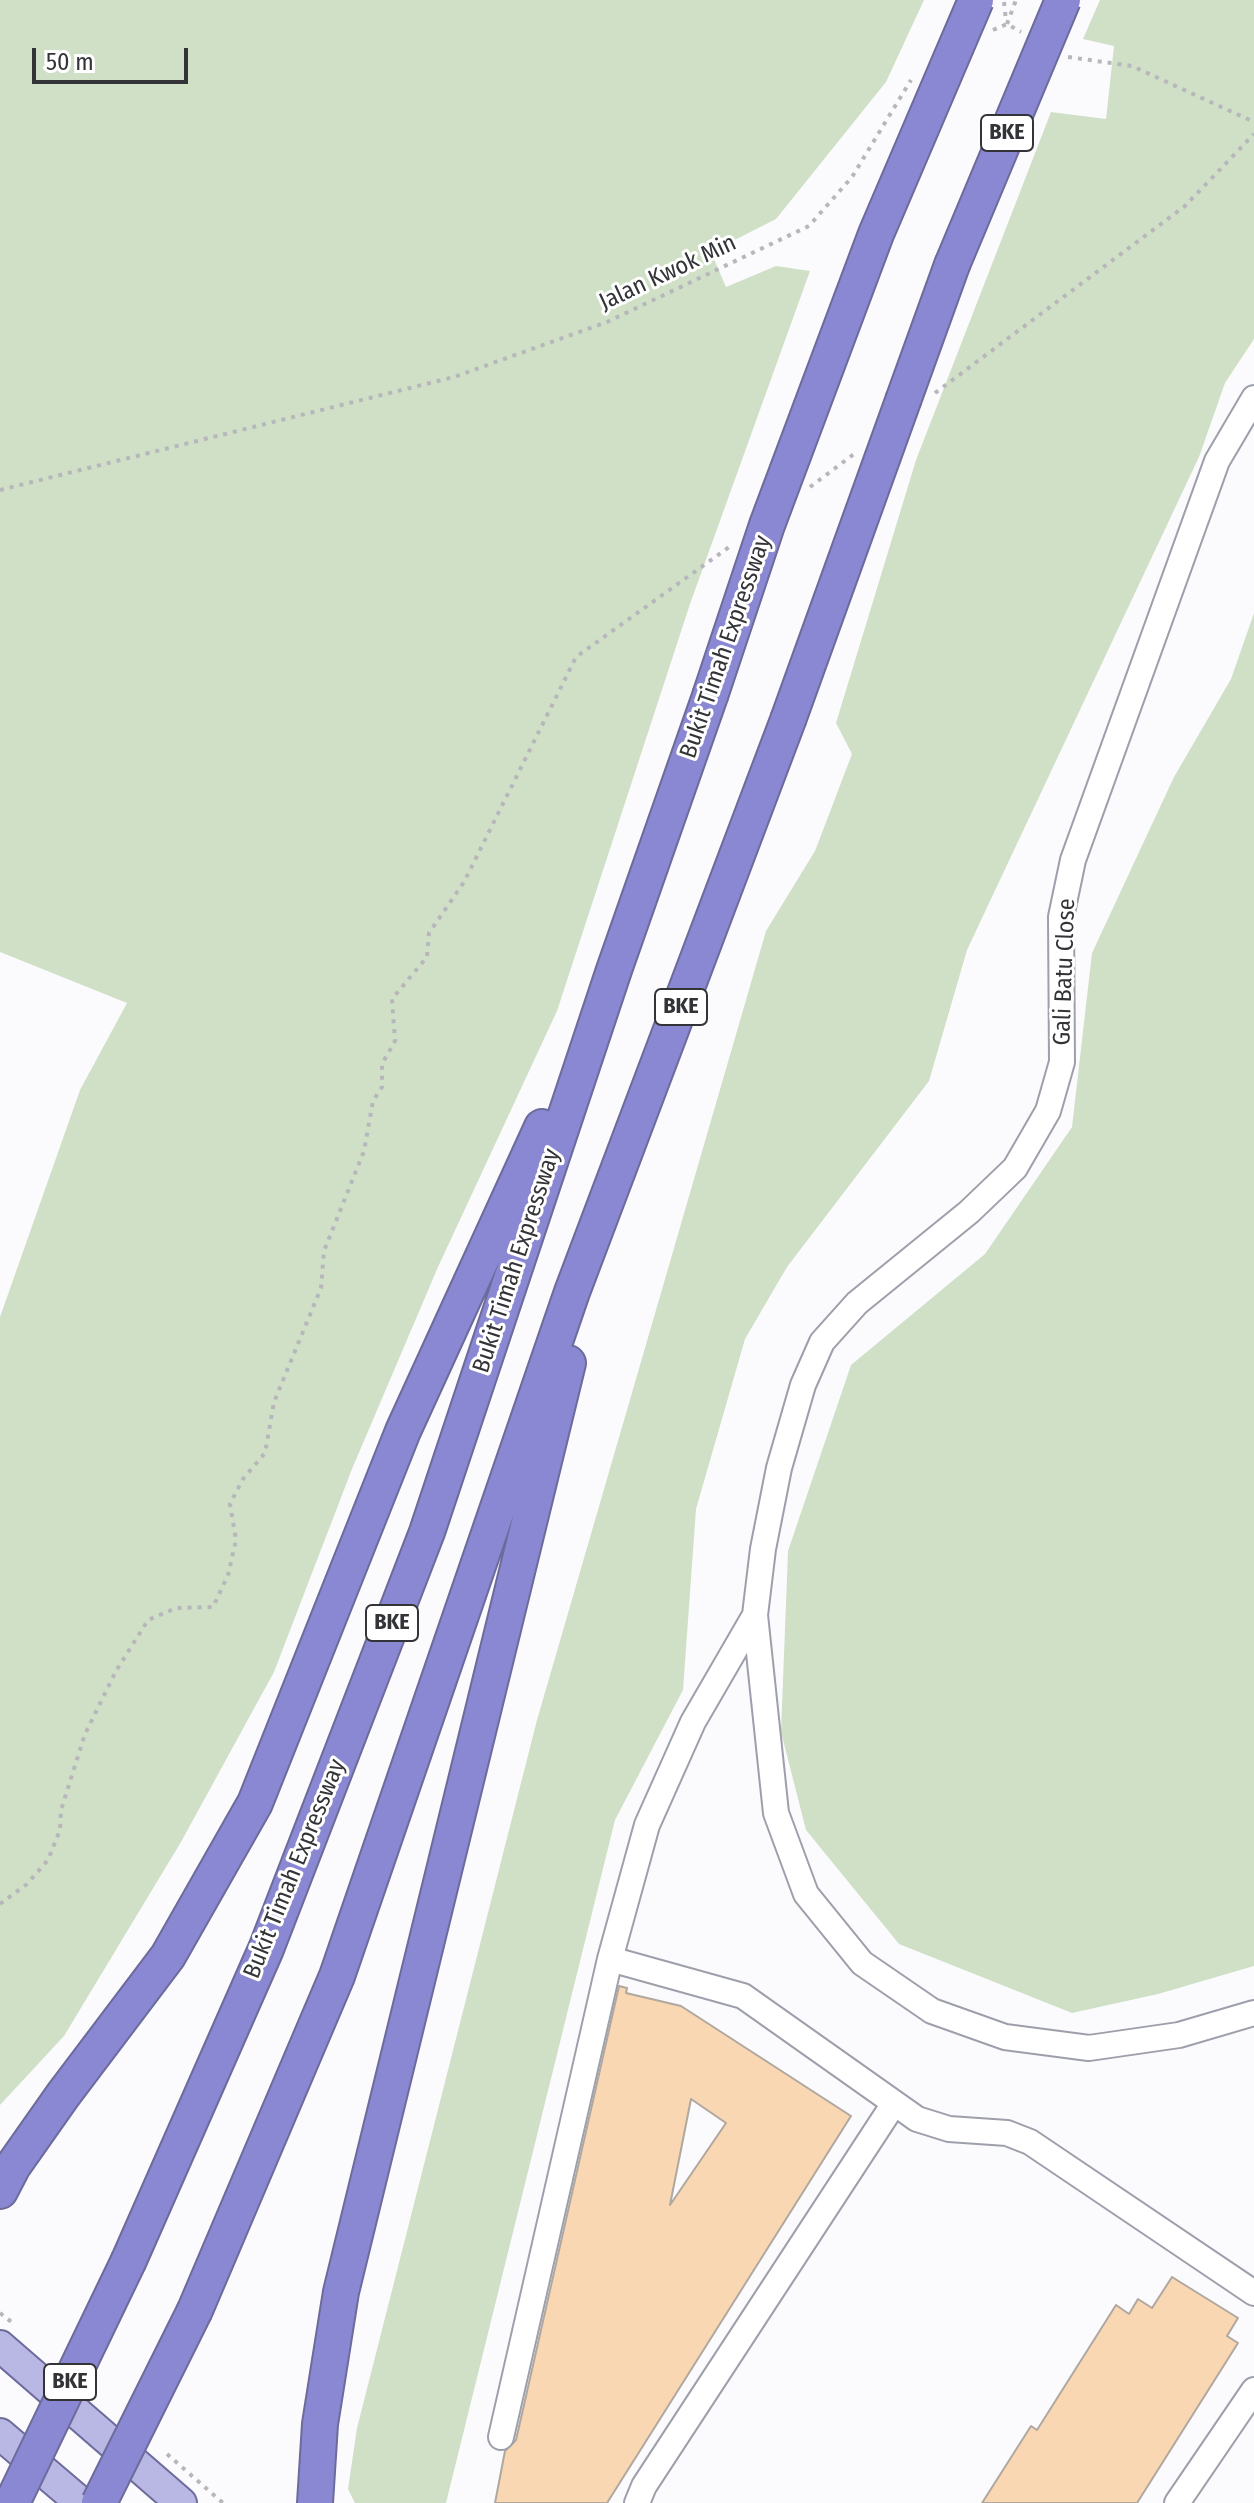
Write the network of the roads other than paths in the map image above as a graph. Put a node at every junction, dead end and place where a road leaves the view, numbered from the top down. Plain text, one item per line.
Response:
1 (976, 0) edge
2 (1063, 0) edge
3 (1254, 398) edge
4 (614, 970) junction
5 (572, 1292) junction
6 (755, 1615) junction
7 (610, 1959) junction
8 (1254, 2013) edge
9 (63, 2095) junction
10 (893, 2105) junction
11 (0, 2162) edge
12 (0, 2191) edge
13 (1254, 2293) edge
14 (0, 2346) edge
15 (1254, 2390) edge
16 (320, 2424) junction
17 (0, 2434) edge
18 (501, 2437) dead end
19 (12, 2503) edge
20 (81, 2503) edge
21 (99, 2503) edge
22 (181, 2503) edge
23 (293, 2503) edge
24 (315, 2503) edge
25 (637, 2503) edge
26 (1177, 2503) edge

1 - 4 highway, Bukit Timah Expressway / BKE, bridge
2 - 5 highway, BKE, bridge
3 - 6 lane, Gali Batu Close
4 - 9 highway
4 - 19 highway, Bukit Timah Expressway / BKE, bridge
5 - 16 highway
5 - 21 highway, BKE, bridge
6 - 7 lane
6 - 8 lane
7 - 10 lane
7 - 18 lane
9 - 11 highway
9 - 12 highway
10 - 13 lane
10 - 25 lane
14 - 22 main road
15 - 26 lane
16 - 23 highway
16 - 24 highway
17 - 20 main road

